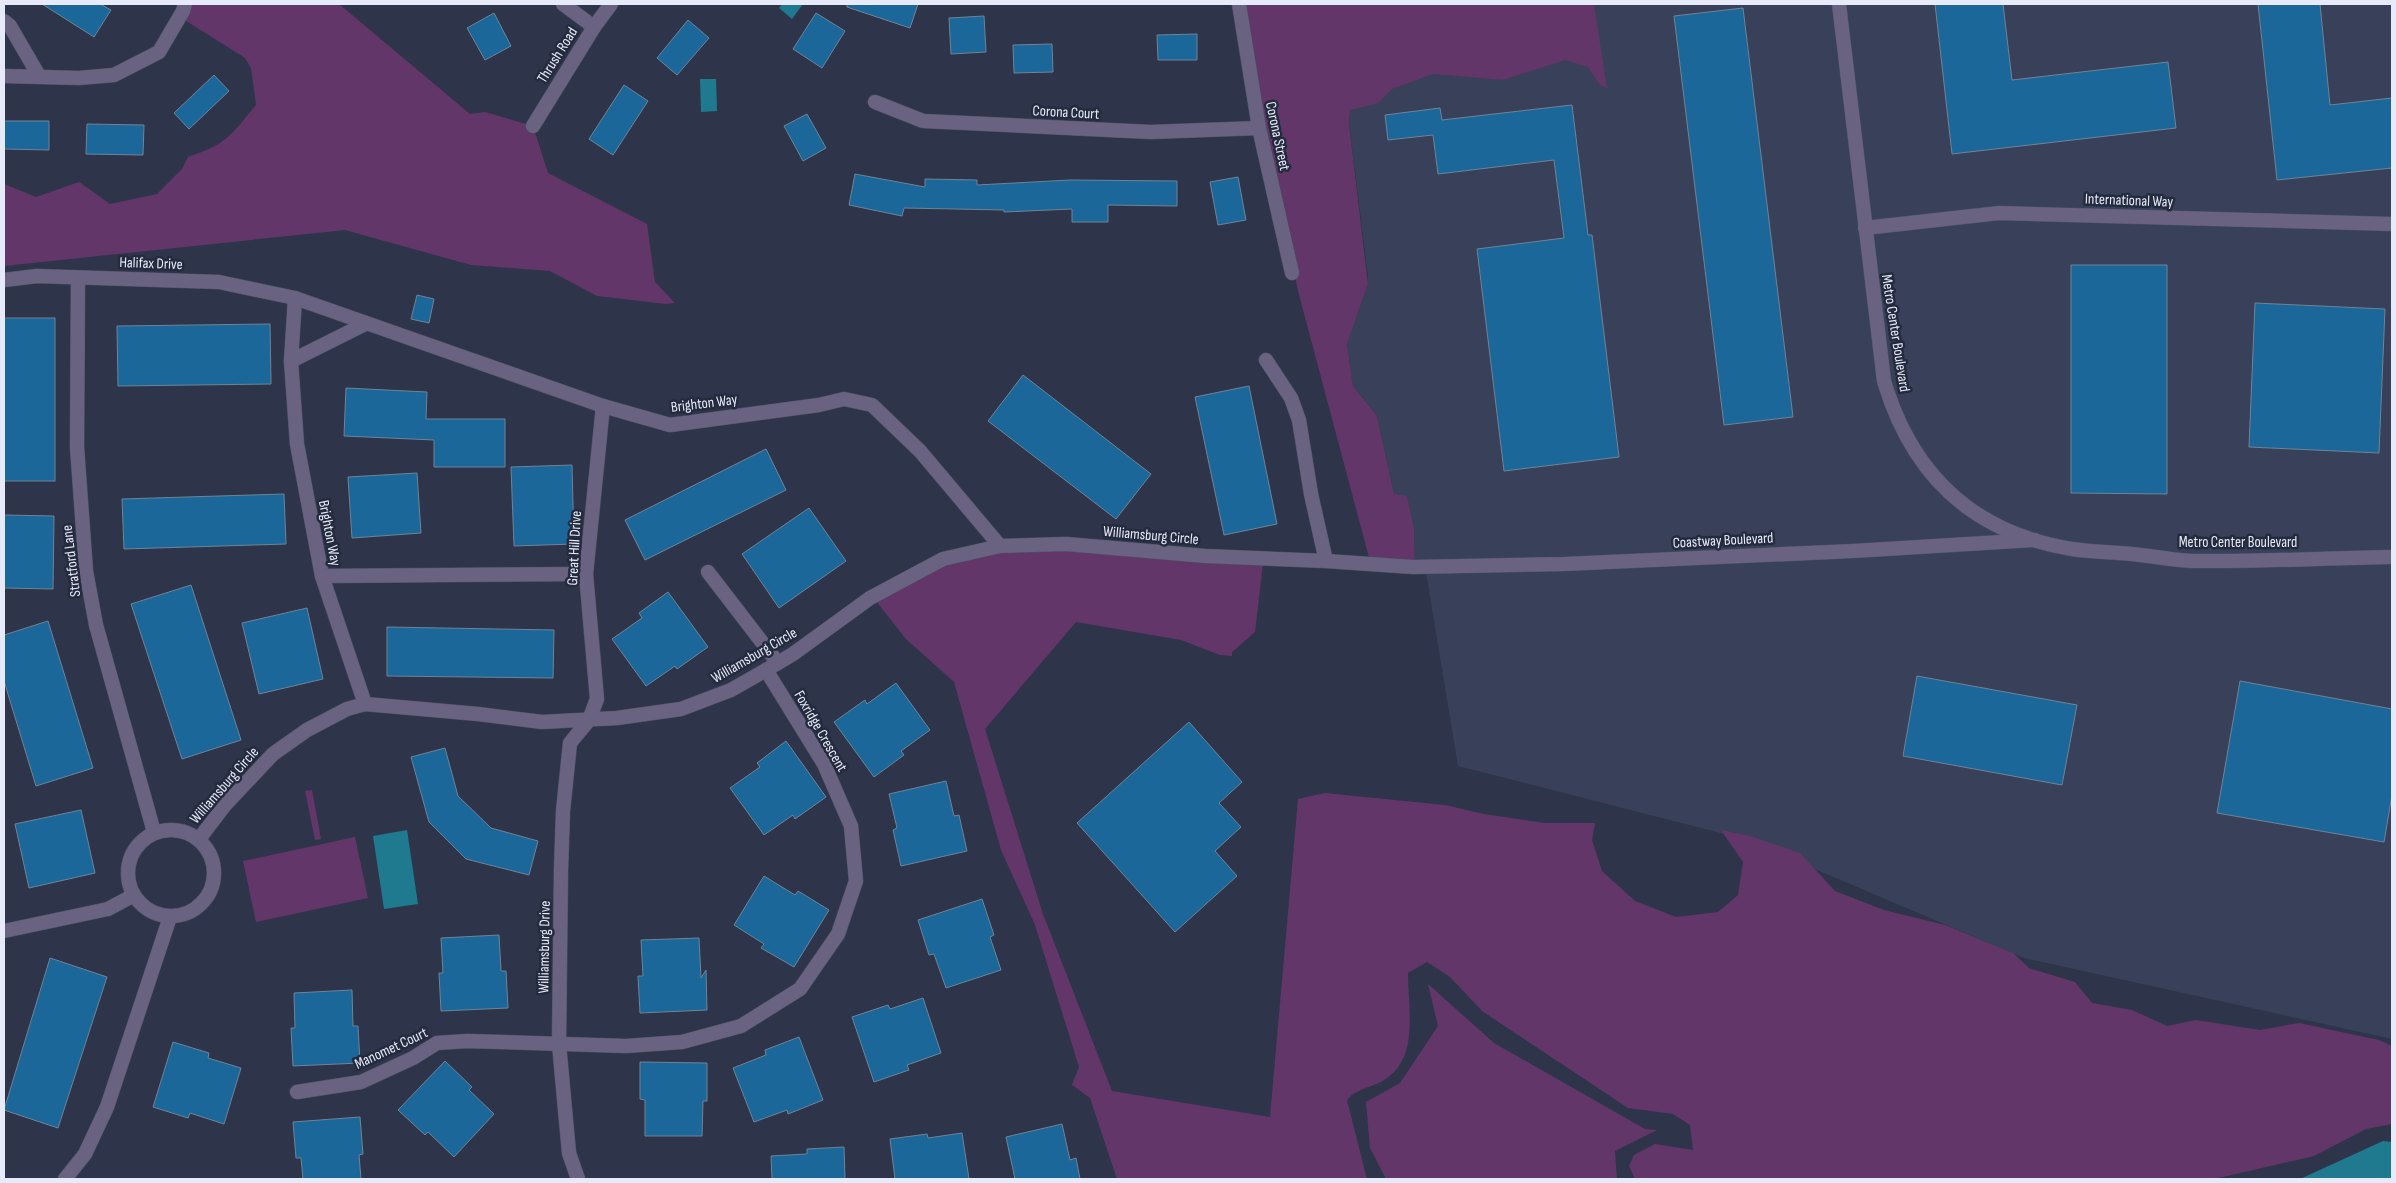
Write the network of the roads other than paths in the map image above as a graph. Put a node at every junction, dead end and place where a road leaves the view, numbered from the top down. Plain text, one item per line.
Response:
1 (186, 4) edge
2 (563, 4) edge
3 (611, 4) edge
4 (1239, 4) edge
5 (1839, 4) edge
6 (4, 22) edge
7 (594, 27) junction
8 (4, 76) edge
9 (39, 76) junction
10 (875, 102) dead end
11 (533, 126) dead end
12 (1258, 128) junction
13 (2392, 224) edge
14 (1865, 228) junction
15 (1292, 273) dead end
16 (78, 278) junction
17 (4, 280) edge
18 (295, 298) junction
19 (365, 324) junction
20 (1266, 360) dead end
21 (291, 361) junction
22 (603, 406) junction
23 (2034, 540) junction
24 (1000, 546) junction
25 (2392, 557) edge
26 (1326, 561) junction
27 (1413, 567) joint
28 (708, 572) dead end
29 (586, 574) junction
30 (322, 576) junction
31 (772, 667) junction
32 (365, 704) junction
33 (589, 720) junction
34 (154, 832) junction
35 (199, 839) junction
36 (134, 896) junction
37 (170, 917) junction
38 (4, 931) edge
39 (559, 1044) junction
40 (297, 1092) dead end
41 (65, 1179) edge
42 (578, 1179) edge

1 - 9 street
2 - 7 street
3 - 7 street, Thrush Road
4 - 12 street, Corona Street
5 - 14 street, Metro Center Boulevard
6 - 9 street
7 - 11 street, Thrush Road
8 - 9 street
10 - 12 street, Corona Court
12 - 15 street, Corona Street
13 - 14 street, International Way
14 - 23 street, Metro Center Boulevard
16 - 17 street, Halifax Drive
16 - 18 street, Halifax Drive
16 - 34 street, Stratford Lane
18 - 19 street, Brighton Way
18 - 21 street, Brighton Way
19 - 21 street
19 - 22 street, Brighton Way
20 - 26 street
21 - 30 street, Brighton Way
22 - 24 street, Brighton Way
22 - 29 street, Great Hill Drive
23 - 25 street, Metro Center Boulevard
23 - 27 street, Coastway Boulevard
24 - 26 street, Williamsburg Circle
24 - 31 street, Williamsburg Circle
26 - 27 street, Williamsburg Circle
28 - 31 street
29 - 30 street
29 - 33 street, Great Hill Drive
30 - 32 street, Brighton Way
31 - 33 street, Williamsburg Circle
31 - 39 street, Foxridge Crescent
32 - 33 street, Williamsburg Circle
32 - 35 street, Williamsburg Circle
33 - 39 street, Williamsburg Drive
34 - 35 street, Williamsburg Circle
34 - 36 street
35 - 37 street, Williamsburg Circle
36 - 37 street
36 - 38 street
37 - 41 street
39 - 40 street, Manomet Court
39 - 42 street, Williamsburg Drive

